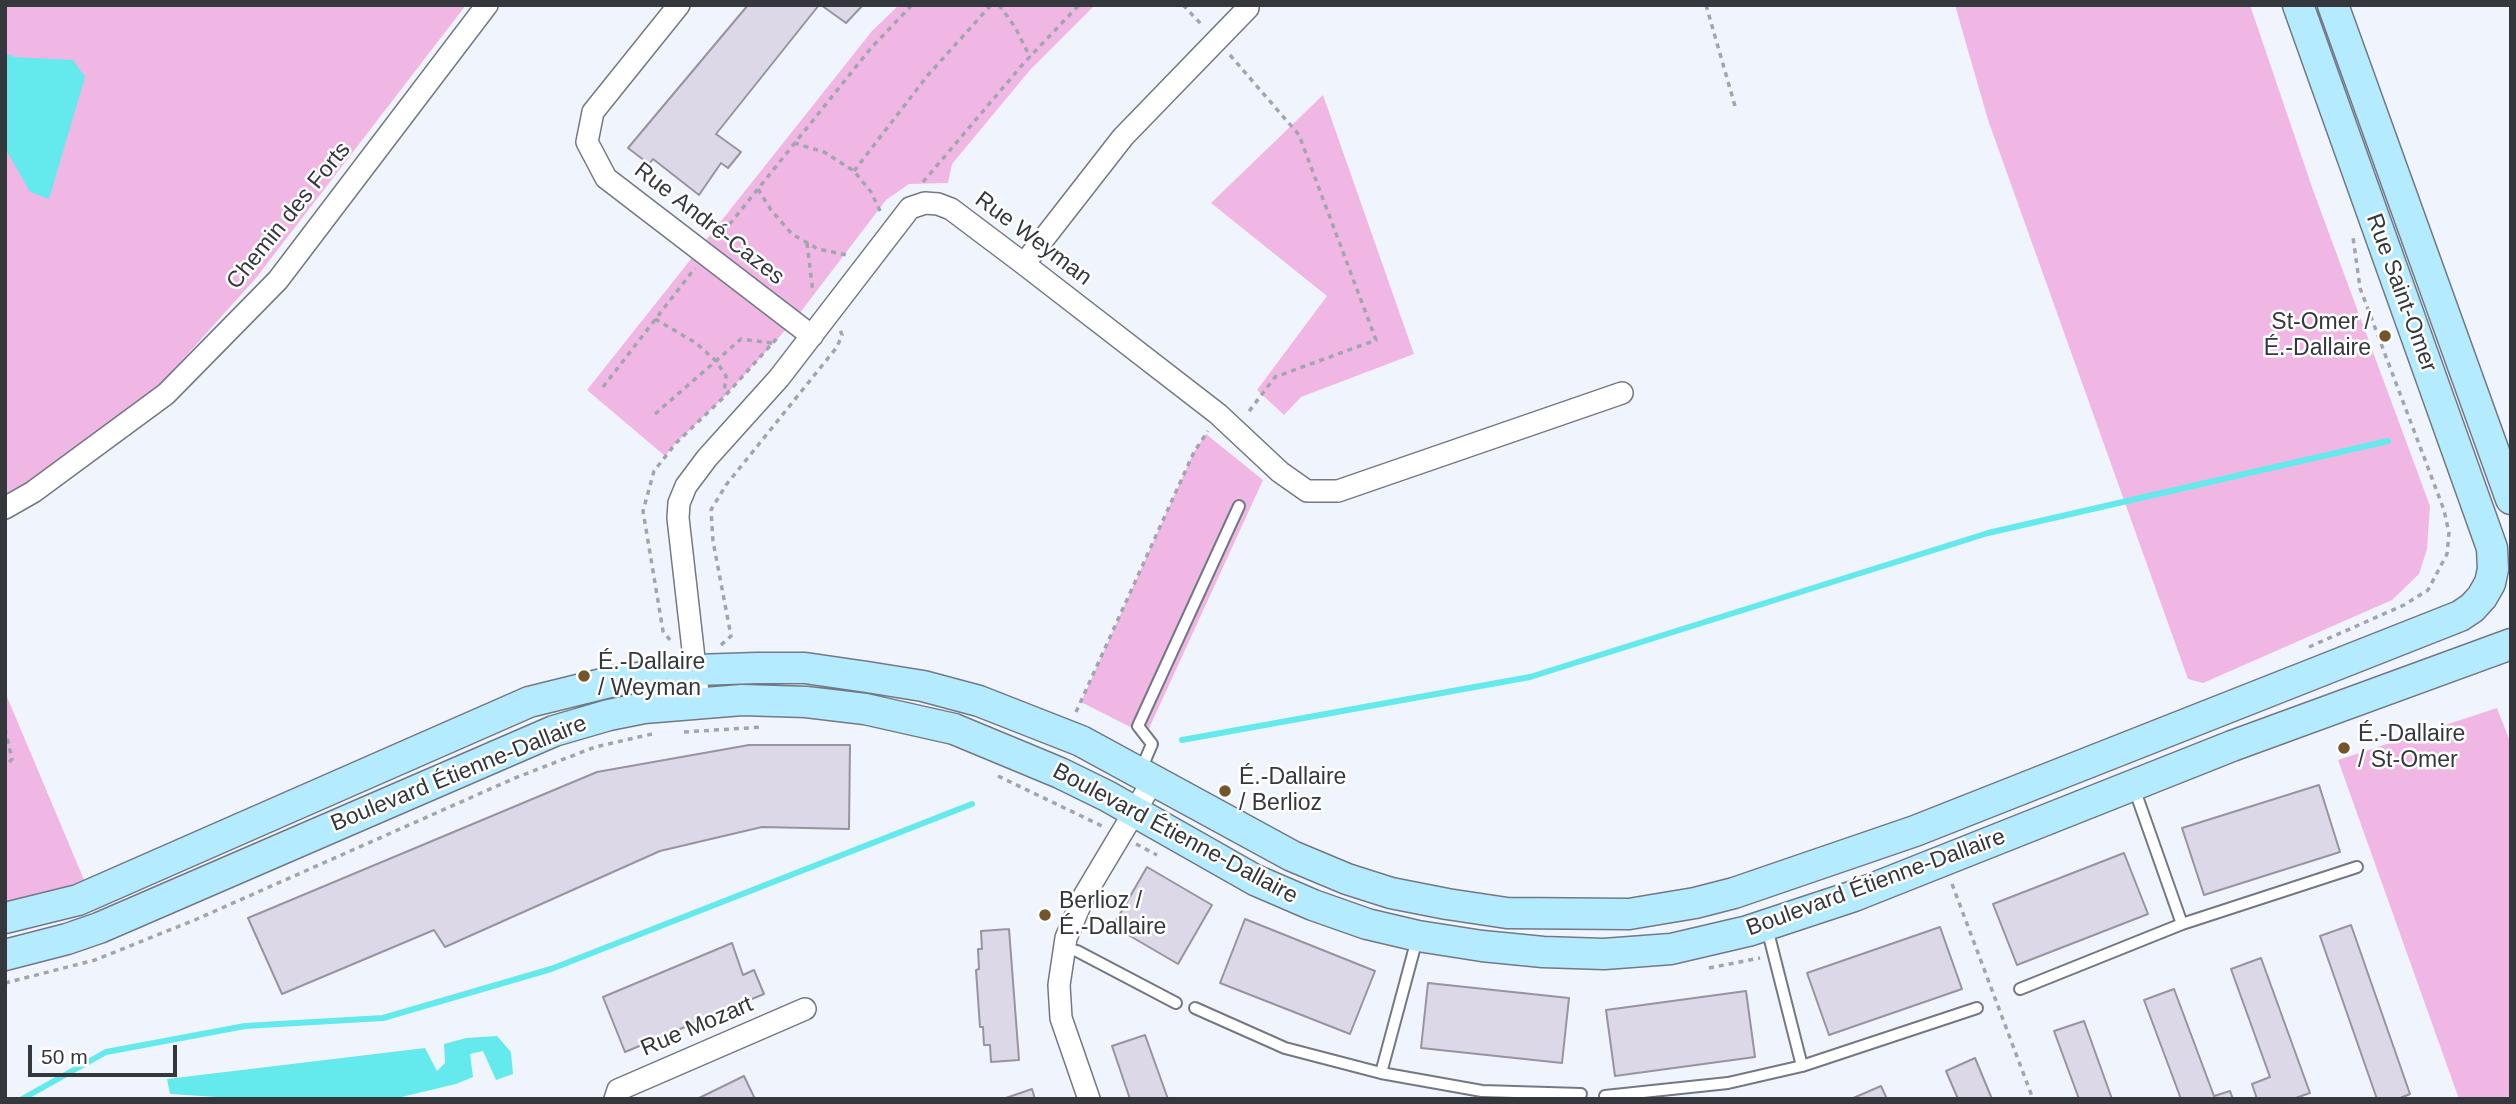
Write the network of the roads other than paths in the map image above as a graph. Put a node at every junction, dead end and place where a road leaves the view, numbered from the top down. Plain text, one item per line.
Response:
1 (487, 5) edge
2 (679, 5) edge
3 (2298, 5) edge
4 (2333, 5) edge
5 (1248, 8) dead end
6 (1024, 264) junction
7 (812, 335) junction
8 (1622, 393) dead end
9 (2511, 499) edge
10 (1239, 506) dead end
11 (5, 508) edge
12 (2490, 583) joint
13 (2511, 644) edge
14 (695, 670) junction
15 (699, 702) junction
16 (1147, 775) junction
17 (2133, 785) junction
18 (1134, 812) junction
19 (2357, 867) dead end
20 (5, 918) edge
21 (2182, 924) junction
22 (1766, 925) junction
23 (1418, 936) junction
24 (1064, 948) junction
25 (5, 955) edge
26 (2020, 989) dead end
27 (1176, 1003) dead end
28 (1195, 1008) dead end
29 (1977, 1008) dead end
30 (805, 1009) dead end
31 (1802, 1066) junction
32 (1381, 1073) junction
33 (1581, 1094) dead end
34 (1605, 1096) dead end
35 (615, 1099) edge
36 (1089, 1099) edge

1 - 11 street, Chemin des Forts
2 - 7 street, Rue André-Cazes
3 - 12 street, Rue Saint-Omer
4 - 9 street, Rue Saint-Omer
5 - 6 street
6 - 7 street, Rue Weyman
6 - 8 street, Rue Weyman
7 - 14 street, Rue Weyman
10 - 16 lane
12 - 16 street, Boulevard Étienne-Dallaire
13 - 17 street, Boulevard Étienne-Dallaire
14 - 15 street, Rue Weyman
14 - 16 street, Boulevard Étienne-Dallaire
14 - 20 street, Boulevard Étienne-Dallaire
15 - 18 street, Boulevard Étienne-Dallaire
15 - 25 street, Boulevard Étienne-Dallaire
16 - 18 street
17 - 21 lane
17 - 22 street, Boulevard Étienne-Dallaire
18 - 23 street, Boulevard Étienne-Dallaire
18 - 24 street
19 - 21 lane
21 - 26 lane
22 - 23 street, Boulevard Étienne-Dallaire
22 - 31 lane
23 - 32 lane
24 - 27 lane
24 - 36 street
28 - 32 lane
29 - 31 lane
30 - 35 street, Rue Mozart
31 - 34 lane
32 - 33 lane

